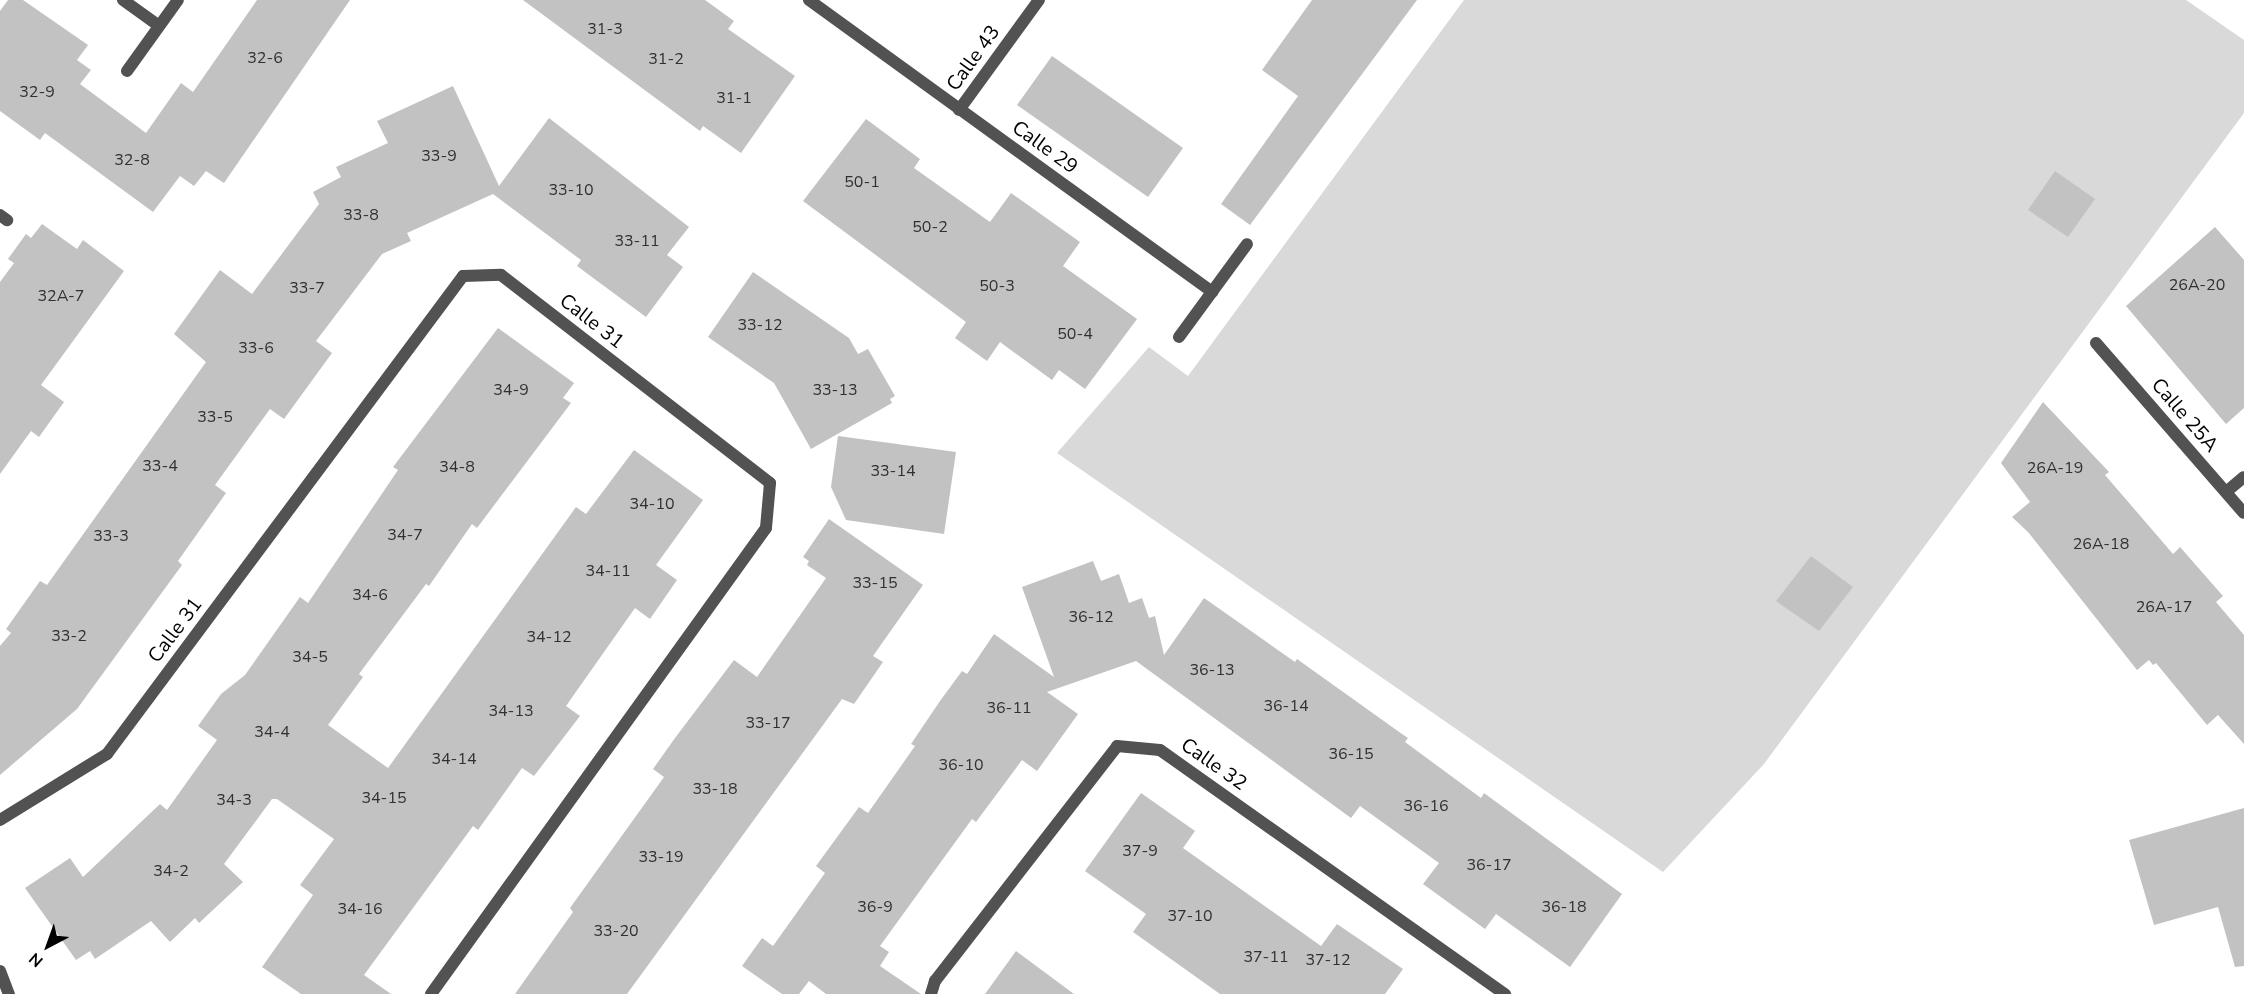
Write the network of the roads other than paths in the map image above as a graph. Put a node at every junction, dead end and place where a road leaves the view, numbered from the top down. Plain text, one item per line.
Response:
1 (123, 0) edge
2 (178, 0) edge
3 (809, 0) edge
4 (1039, 0) edge
5 (159, 26) junction
6 (127, 71) dead end
7 (959, 110) junction
8 (1247, 244) dead end
9 (1212, 292) junction
10 (1179, 337) dead end
11 (2096, 343) dead end
12 (2244, 477) edge
13 (2226, 492) junction
14 (2244, 513) edge
15 (0, 820) edge
16 (0, 971) edge
17 (9, 994) edge
18 (431, 994) edge
19 (931, 994) edge
20 (1505, 994) edge

1 - 5 street
2 - 5 street
3 - 7 street, Calle 29
4 - 7 street, Calle 43
5 - 6 street
7 - 9 street, Calle 29
8 - 9 street
9 - 10 street
11 - 13 street, Calle 25A
12 - 13 street
13 - 14 street, Calle 25A
15 - 18 street, Calle 31
16 - 17 street
19 - 20 street, Calle 32

